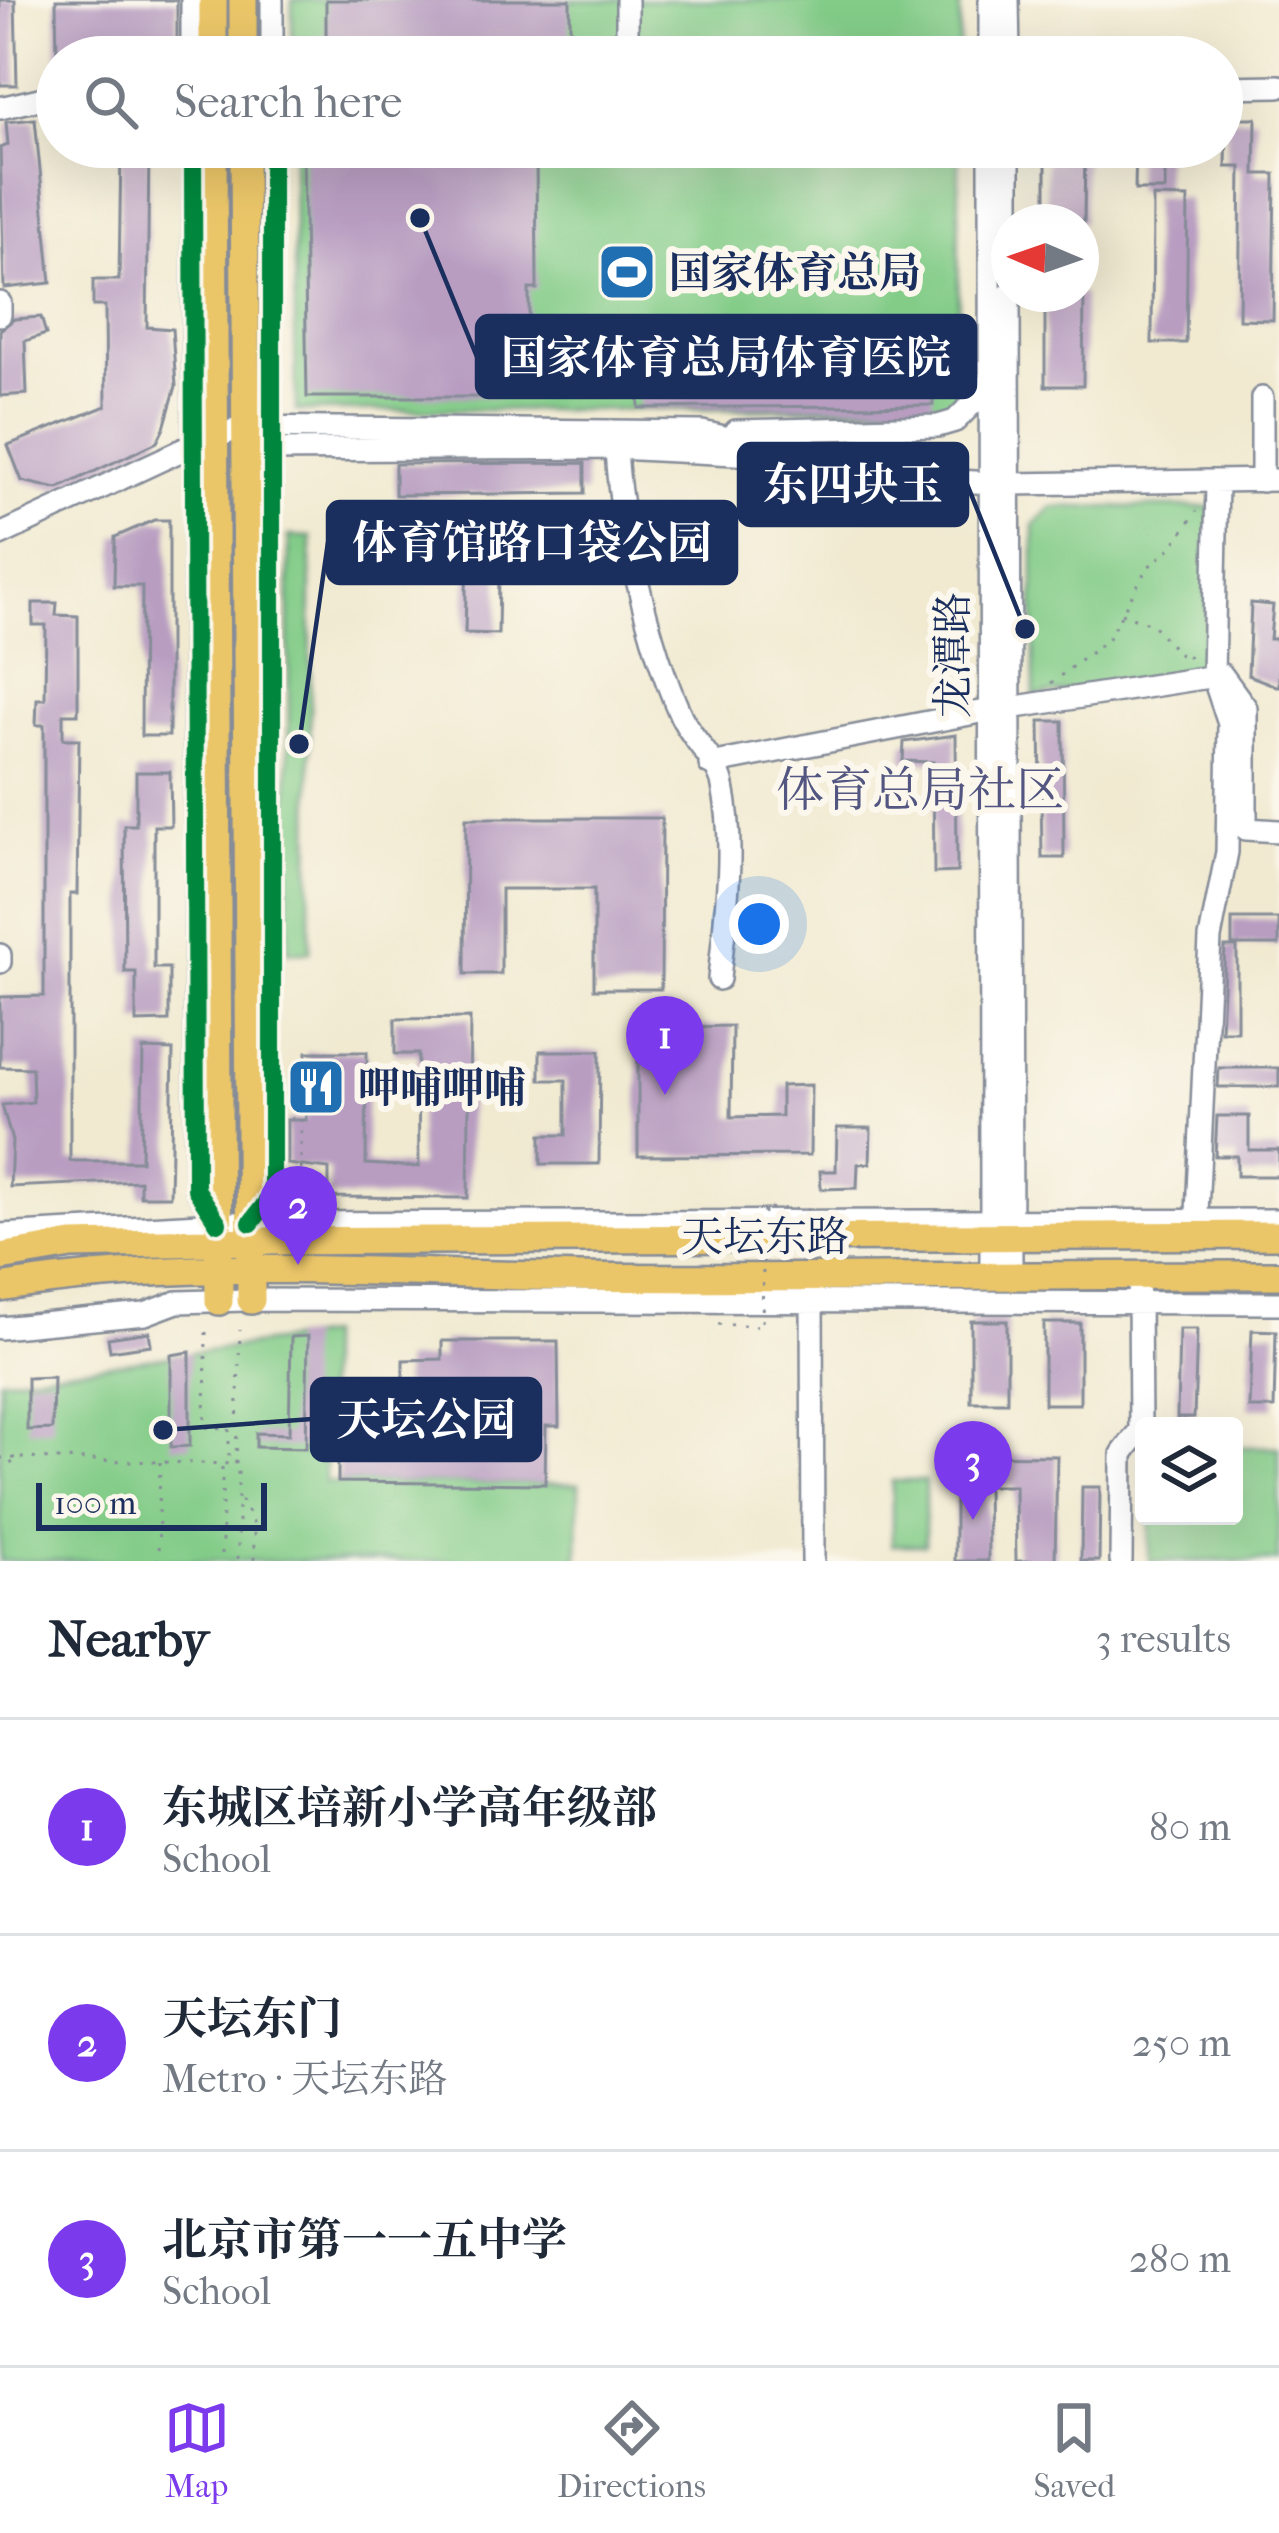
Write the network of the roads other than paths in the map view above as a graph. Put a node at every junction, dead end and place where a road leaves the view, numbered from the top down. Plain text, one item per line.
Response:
1 (192, 0) edge
2 (213, 0) edge
3 (243, 0) edge
4 (272, 0) edge
5 (627, 0) edge
6 (989, 0) edge
7 (1008, 0) edge
8 (192, 36) edge
9 (213, 36) edge
10 (243, 36) edge
11 (272, 36) edge
12 (628, 36) edge
13 (990, 36) edge
14 (1009, 36) edge
15 (1279, 86) edge
16 (1243, 87) edge
17 (36, 100) edge
18 (0, 108) edge
19 (194, 168) edge
20 (212, 168) edge
21 (244, 168) edge
22 (272, 168) edge
23 (990, 168) edge
24 (1009, 168) edge
25 (1009, 204) edge
26 (0, 303) edge
27 (1009, 312) edge
28 (0, 315) edge
29 (990, 386) junction
30 (1262, 398) dead end
31 (273, 426) junction
32 (702, 432) junction
33 (244, 438) junction
34 (205, 440) junction
35 (616, 440) junction
36 (273, 451) junction
37 (833, 463) junction
38 (1270, 480) edge
39 (1217, 483) junction
40 (1000, 484) junction
41 (1, 529) edge
42 (1213, 668) junction
43 (1001, 709) junction
44 (710, 764) junction
45 (1279, 831) edge
46 (719, 980) dead end
47 (1279, 1220) edge
48 (1001, 1228) junction
49 (1196, 1228) junction
50 (251, 1232) junction
51 (218, 1233) junction
52 (0, 1235) edge
53 (1279, 1235) edge
54 (0, 1257) edge
55 (1279, 1275) edge
56 (1001, 1277) junction
57 (250, 1286) junction
58 (218, 1287) junction
59 (0, 1288) edge
60 (1139, 1288) junction
61 (812, 1290) junction
62 (1279, 1303) edge
63 (0, 1328) edge
64 (813, 1561) edge
65 (1121, 1561) edge

1 - 8 street
2 - 9 main road
3 - 10 main road
4 - 11 street
5 - 12 street
6 - 13 street
7 - 14 street
15 - 16 street
17 - 18 street
19 - 34 street
20 - 34 main road
21 - 33 main road
22 - 31 street
23 - 29 street, 龙潭路
24 - 25 street
26 - 28 street
27 - 40 street, 龙潭路
29 - 32 street
29 - 40 street, 龙潭路
30 - 38 street
31 - 33 street
31 - 35 street
31 - 36 street
32 - 35 street
32 - 37 street
33 - 34 street
33 - 36 street
33 - 50 main road
34 - 41 street
34 - 51 main road
35 - 36 street
35 - 37 street
35 - 44 street
36 - 50 street
37 - 40 street
38 - 39 street
39 - 40 street
39 - 42 street
40 - 43 street, 龙潭路
42 - 43 street
42 - 45 street
42 - 49 street
43 - 44 street
43 - 48 street, 龙潭路
44 - 46 street
47 - 49 street
48 - 49 main road, 天坛东路
48 - 50 main road, 天坛东路
48 - 56 street, 龙潭路
49 - 53 main road, 天坛东路
50 - 51 main road, 天坛东路
50 - 57 main road
51 - 52 street, 天坛东路
51 - 54 main road, 天坛东路
51 - 58 main road
55 - 60 main road, 天坛东路
56 - 60 main road, 天坛东路
56 - 61 main road, 天坛东路
57 - 58 main road, 天坛东路
57 - 61 main road, 天坛东路
58 - 59 main road, 天坛东路
58 - 63 street, 天坛东路
60 - 61 street
60 - 62 street
60 - 65 street
61 - 64 street

